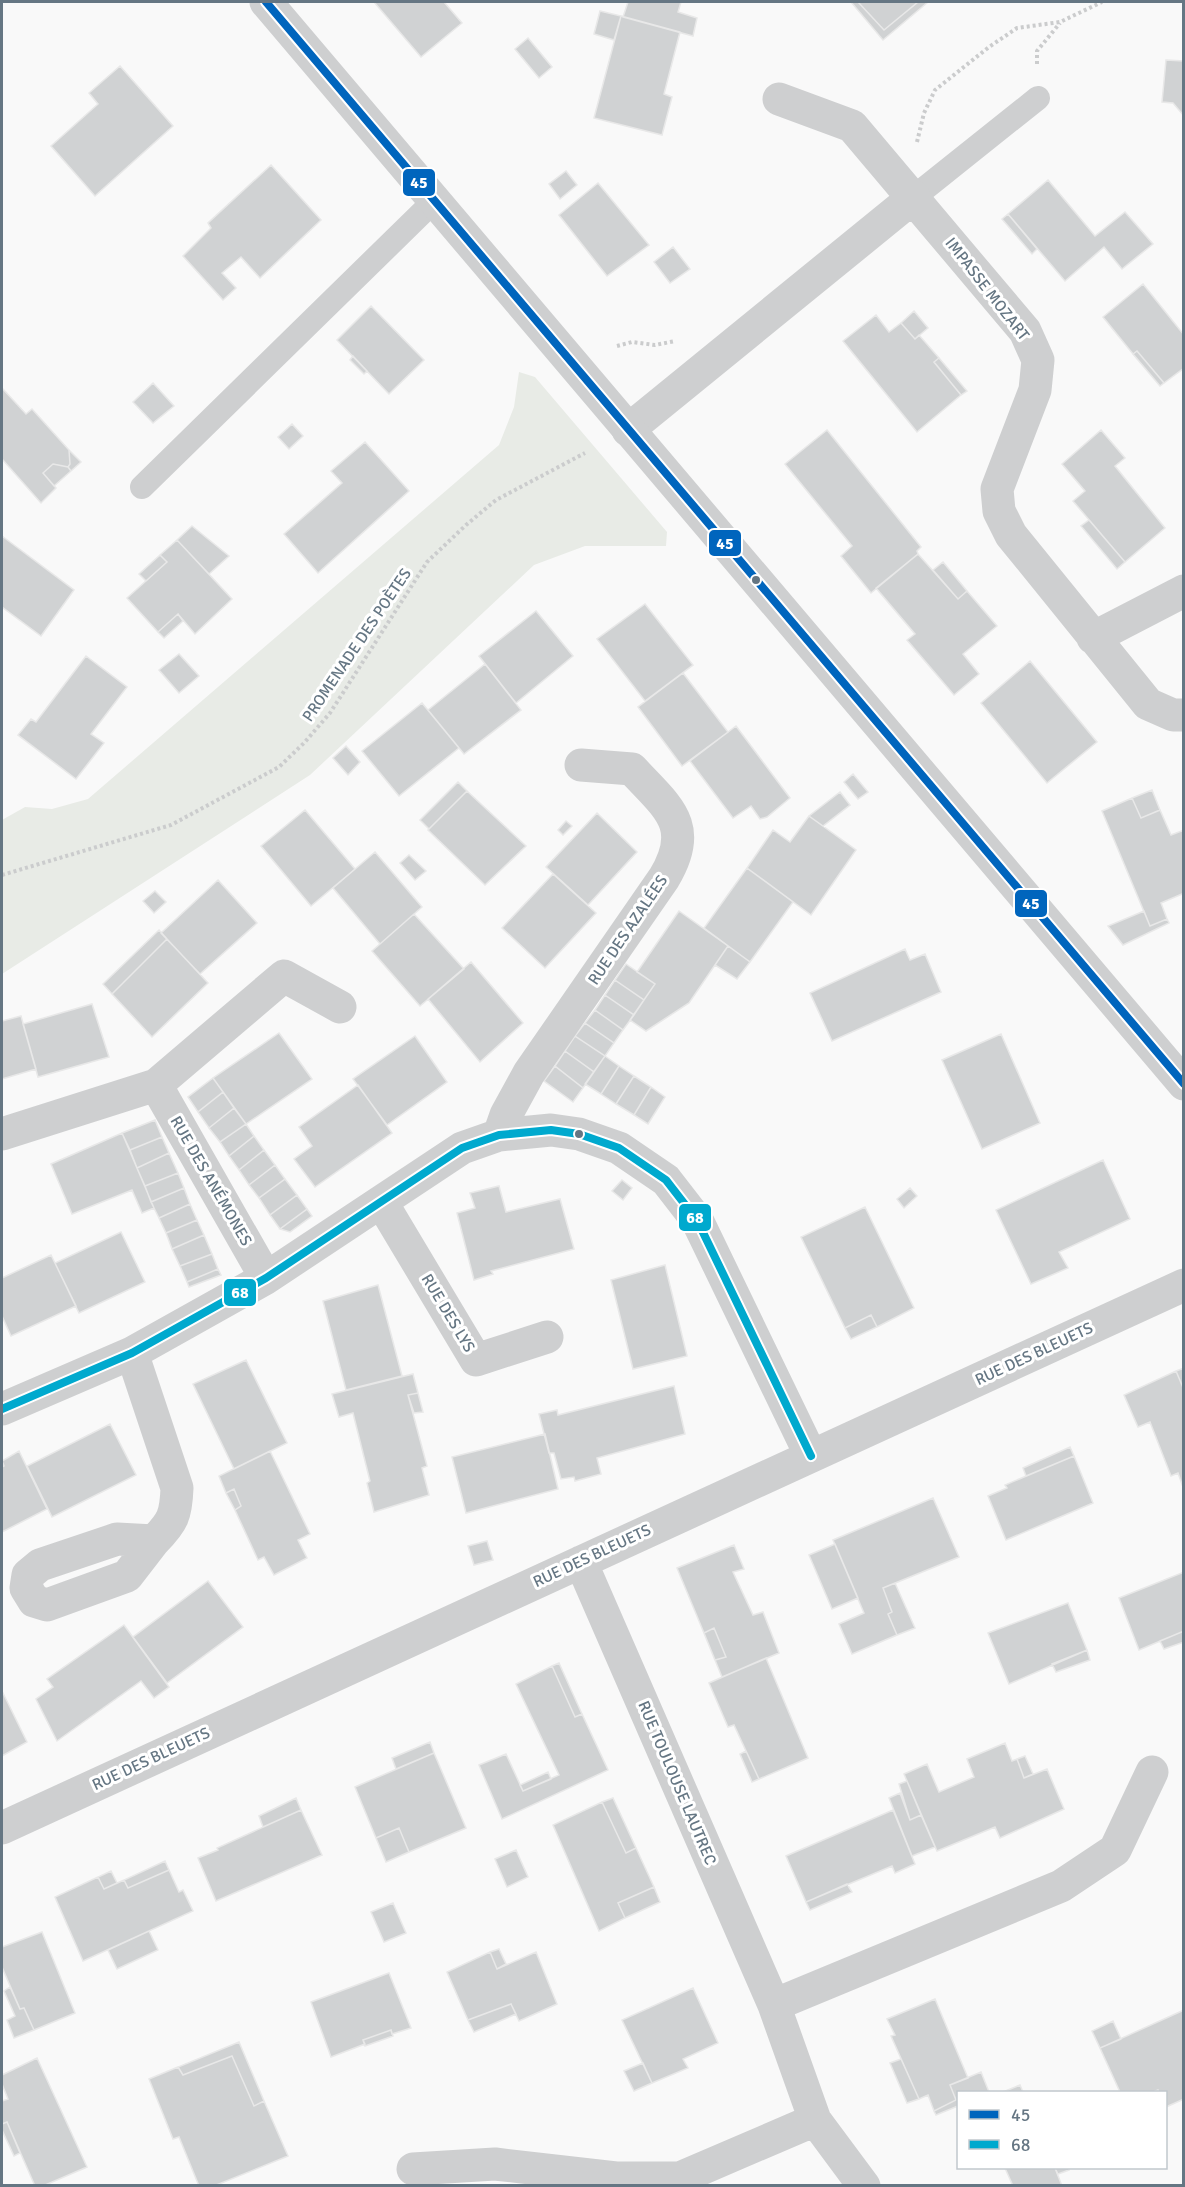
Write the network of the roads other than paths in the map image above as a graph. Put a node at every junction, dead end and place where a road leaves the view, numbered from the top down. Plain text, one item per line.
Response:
1 (278, 8) edge
2 (1038, 98) road end
3 (779, 99) dead end
4 (914, 197) junction
5 (434, 201) junction
6 (628, 430) junction
7 (142, 487) dead end
8 (1184, 591) edge
9 (1093, 638) junction
10 (1184, 715) edge
11 (581, 765) dead end
12 (340, 1007) dead end
13 (156, 1084) junction
14 (1184, 1084) edge
15 (2, 1134) edge
16 (499, 1135) junction
17 (382, 1203) junction
18 (266, 1278) junction
19 (1184, 1285) edge
20 (547, 1337) dead end
21 (132, 1353) junction
22 (2, 1409) edge
23 (811, 1456) junction
24 (154, 1541) dead end
25 (581, 1562) junction
26 (1152, 1772) dead end
27 (2, 1828) edge
28 (774, 2005) junction
29 (814, 2120) junction
30 (413, 2169) dead end
31 (864, 2186) edge

1 - 5 street
2 - 4 lane
3 - 4 street, IMPASSE MOZART
4 - 6 street
4 - 9 street, IMPASSE MOZART
5 - 6 street
5 - 7 lane
6 - 14 street
8 - 9 street
9 - 10 street, IMPASSE MOZART
11 - 16 street, RUE DES AZALÉES
12 - 13 street
13 - 15 street
13 - 18 street, RUE DES ANÉMONES
16 - 17 street
16 - 23 street
17 - 18 street
17 - 20 street, RUE DES LYS
18 - 21 street
19 - 23 street, RUE DES BLEUETS
21 - 22 street
21 - 24 street
23 - 25 street, RUE DES BLEUETS
25 - 27 street, RUE DES BLEUETS
25 - 28 street, RUE TOULOUSE LAUTREC
26 - 28 street
28 - 29 street, RUE TOULOUSE LAUTREC
29 - 30 street
29 - 31 street, RUE TOULOUSE LAUTREC

